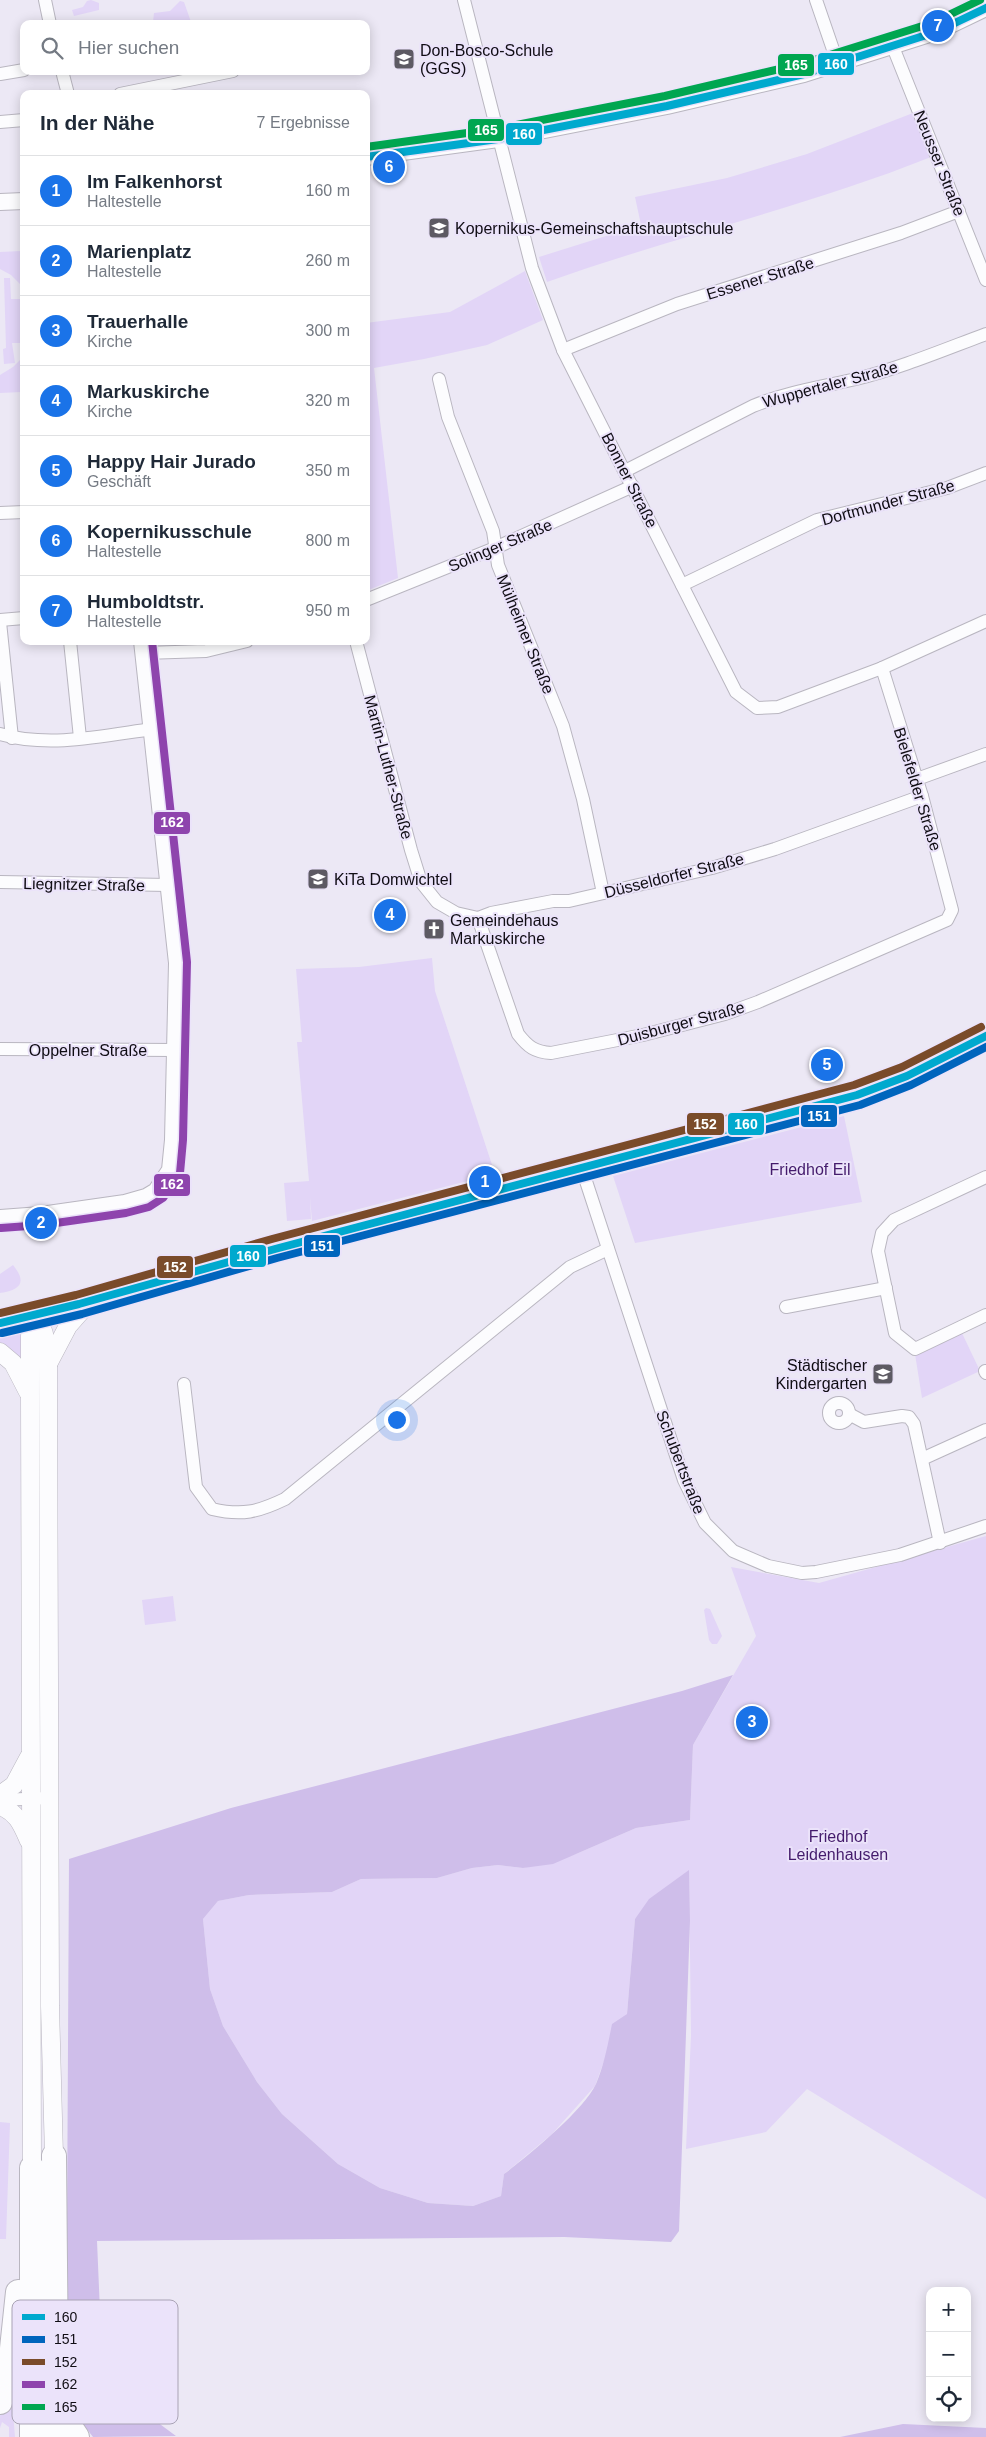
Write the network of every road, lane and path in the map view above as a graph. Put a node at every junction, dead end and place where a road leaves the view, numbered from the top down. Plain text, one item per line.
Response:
1 (44, 0) edge
2 (464, 0) edge
3 (816, 0) edge
4 (986, 8) edge
5 (49, 20) edge
6 (893, 47) junction
7 (838, 64) junction
8 (20, 71) edge
9 (0, 74) edge
10 (63, 75) edge
11 (213, 75) edge
12 (67, 90) edge
13 (140, 90) edge
14 (20, 120) edge
15 (0, 122) edge
16 (498, 139) junction
17 (370, 156) edge
18 (20, 201) edge
19 (0, 202) edge
20 (959, 211) junction
21 (986, 280) edge
22 (986, 334) edge
23 (564, 350) junction
24 (439, 379) dead end
25 (625, 472) junction
26 (986, 473) edge
27 (632, 486) junction
28 (20, 512) edge
29 (0, 513) edge
30 (496, 548) junction
31 (682, 585) junction
32 (370, 598) edge
33 (20, 618) edge
34 (0, 621) edge
35 (986, 621) edge
36 (70, 645) edge
37 (231, 645) edge
38 (357, 645) edge
39 (143, 647) edge
40 (882, 668) junction
41 (152, 730) junction
42 (6, 736) edge
43 (80, 738) junction
44 (986, 754) edge
45 (917, 779) junction
46 (922, 796) junction
47 (0, 882) edge
48 (168, 885) junction
49 (602, 893) junction
50 (952, 910) joint
51 (478, 918) junction
52 (986, 1036) edge
53 (0, 1049) edge
54 (176, 1050) junction
55 (582, 1169) junction
56 (986, 1177) edge
57 (0, 1218) edge
58 (608, 1249) junction
59 (886, 1288) junction
60 (90, 1301) junction
61 (786, 1306) dead end
62 (38, 1315) junction
63 (986, 1315) edge
64 (0, 1323) edge
65 (0, 1352) edge
66 (48, 1364) junction
67 (184, 1384) dead end
68 (30, 1394) junction
69 (849, 1414) dead end
70 (986, 1430) edge
71 (922, 1459) junction
72 (986, 1526) edge
73 (940, 1543) junction
74 (32, 1752) junction
75 (0, 1795) edge
76 (40, 1799) junction
77 (0, 1800) edge
78 (0, 1806) edge
79 (32, 1846) junction
80 (54, 2156) joint
81 (32, 2168) junction
82 (18, 2300) edge
83 (32, 2300) edge
84 (55, 2300) edge
85 (12, 2346) edge
86 (0, 2402) edge
87 (32, 2424) edge
88 (53, 2424) edge
89 (70, 2424) edge
90 (32, 2437) edge
91 (52, 2437) edge
92 (77, 2437) edge

1 - 5 street
2 - 16 street, Bonner Straße
3 - 7 street
4 - 6 street
6 - 7 street
6 - 20 street, Neusser Straße
7 - 16 street
8 - 9 street
10 - 12 street
11 - 13 street
14 - 15 street
16 - 17 street
16 - 23 street, Bonner Straße
18 - 19 street
20 - 21 street, Neusser Straße
20 - 23 street, Essener Straße
22 - 25 street, Wuppertaler Straße
23 - 25 street, Bonner Straße
24 - 30 street, Mülheimer Straße
25 - 27 street, Bonner Straße
26 - 31 street, Dortmunder Straße
27 - 30 street, Solinger Straße
27 - 31 street, Bonner Straße
28 - 29 street
30 - 32 street, Solinger Straße
30 - 49 street, Mülheimer Straße
31 - 40 street, Bonner Straße
33 - 34 street
34 - 42 street
35 - 40 street, Bonner Straße
36 - 43 street
37 - 39 street
38 - 51 street, Martin-Luther-Straße
39 - 41 street
40 - 45 street, Bielefelder Straße
41 - 43 street
41 - 48 street
42 - 43 street
44 - 45 street
45 - 46 street, Bielefelder Straße
46 - 49 street, Düsseldorfer Straße
46 - 50 street, Bielefelder Straße
47 - 48 street, Liegnitzer Straße
48 - 54 street
49 - 51 street, Düsseldorfer Straße
50 - 51 street, Duisburger Straße
52 - 55 main road
53 - 54 street, Oppelner Straße
54 - 57 street
55 - 58 street, Schubertstraße
55 - 60 main road
56 - 59 street
58 - 67 street
58 - 73 street, Schubertstraße
59 - 61 street
59 - 63 street
60 - 62 main road
60 - 66 main road
62 - 64 main road
62 - 66 main road
62 - 68 main road
65 - 68 main road
66 - 76 main road
68 - 74 main road
69 - 71 street
70 - 71 street
71 - 73 street
72 - 73 street, Schubertstraße
74 - 75 main road
74 - 76 main road
76 - 77 street
76 - 79 main road
76 - 80 main road
78 - 79 main road
79 - 81 main road
80 - 84 highway
81 - 82 highway
81 - 83 highway
85 - 86 highway
87 - 90 highway
88 - 91 highway
89 - 92 highway

